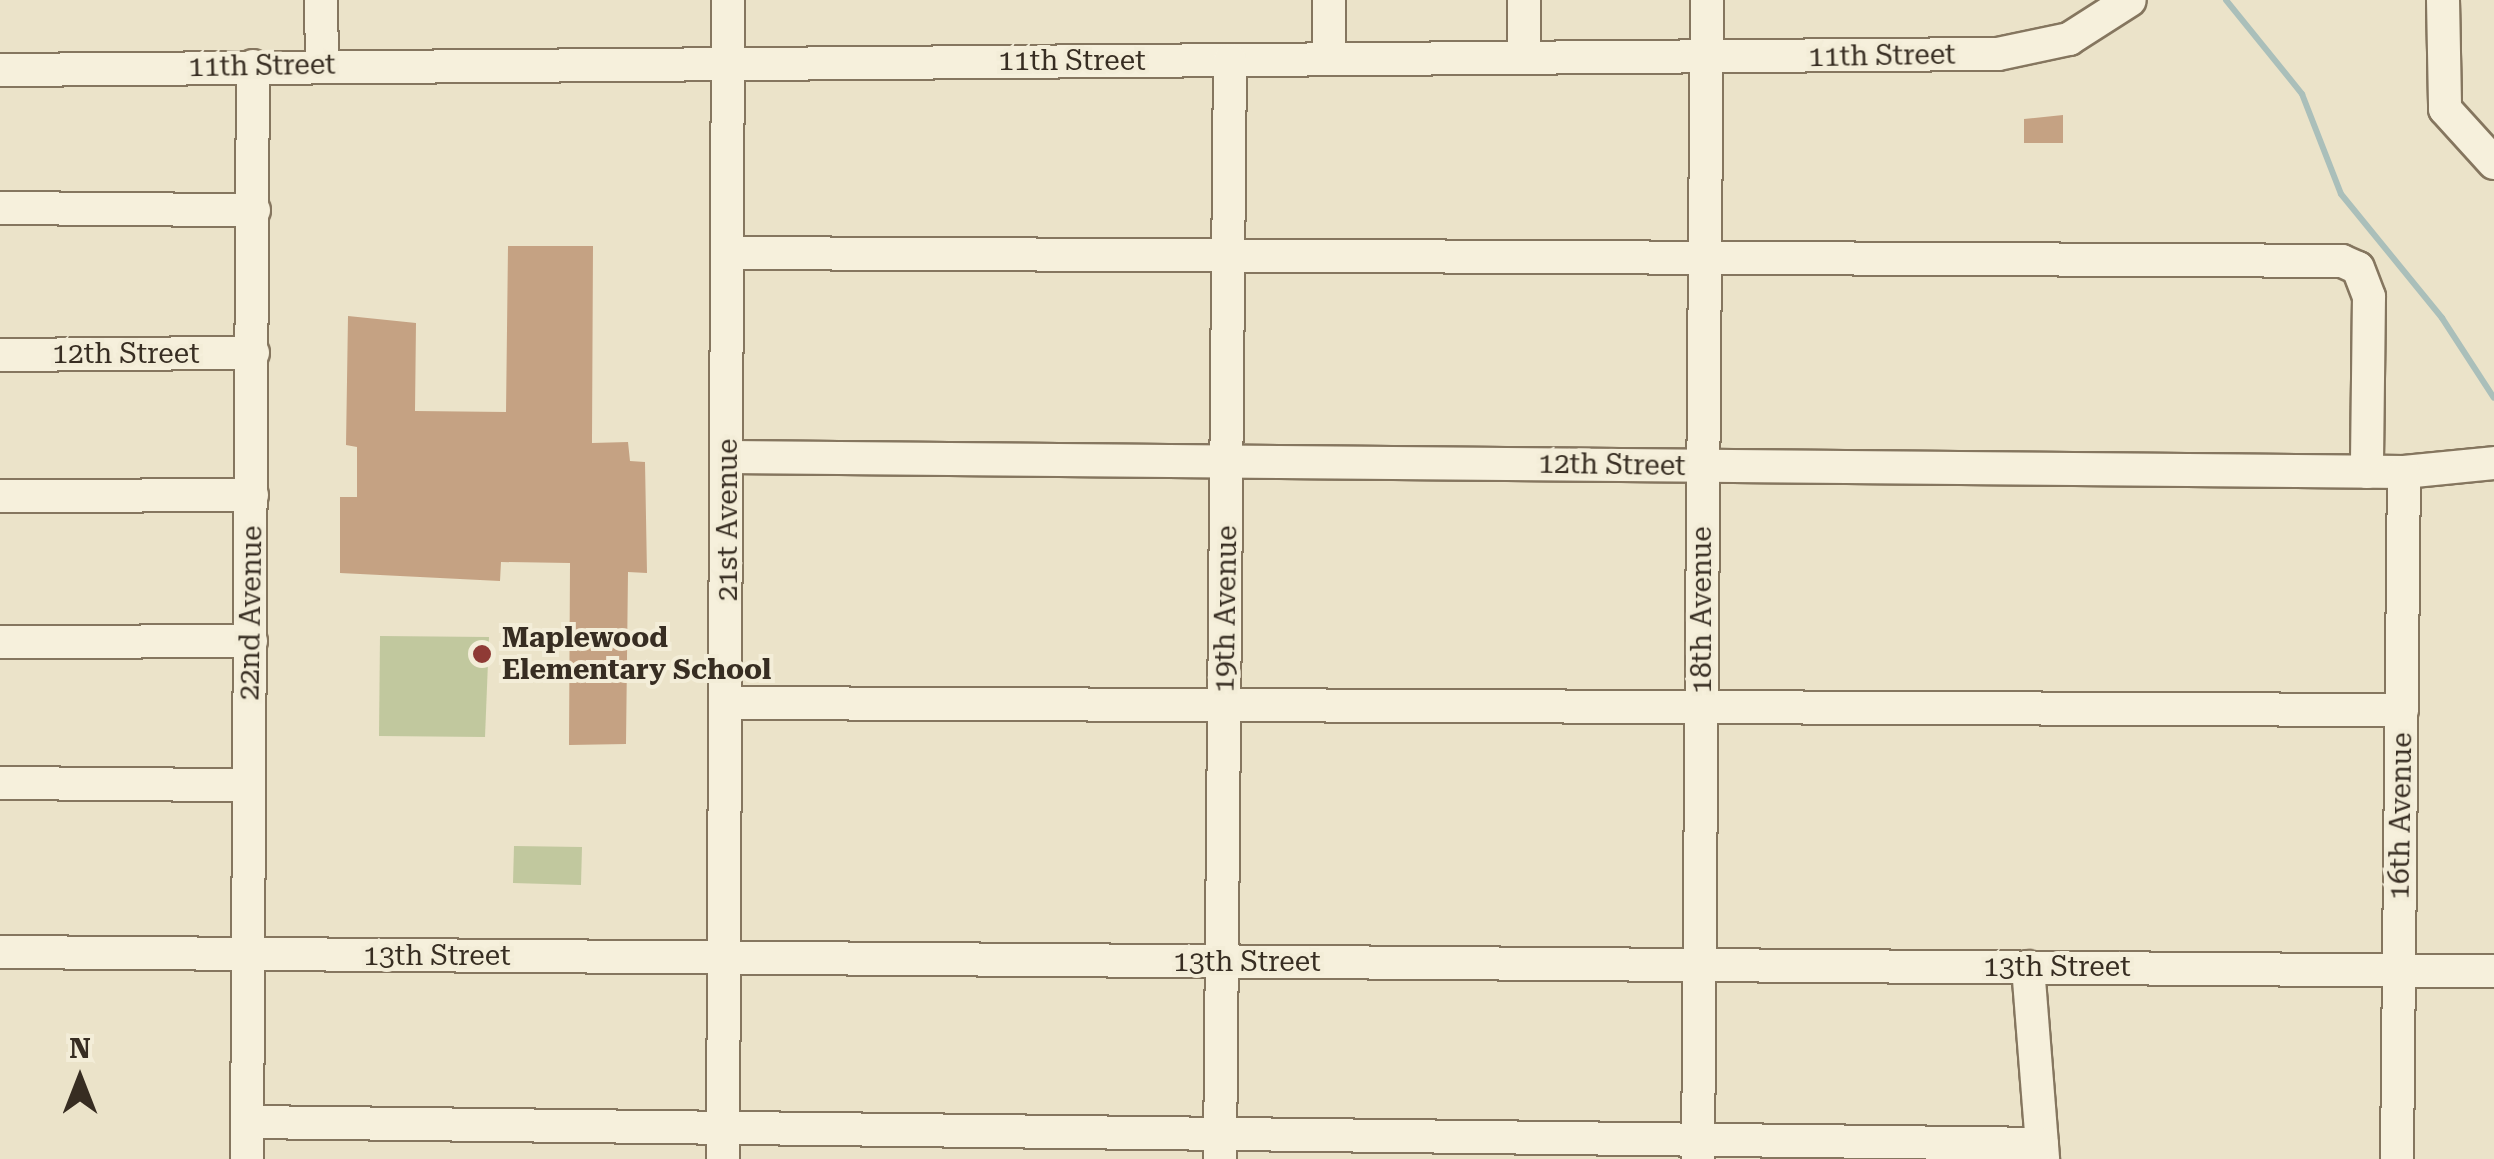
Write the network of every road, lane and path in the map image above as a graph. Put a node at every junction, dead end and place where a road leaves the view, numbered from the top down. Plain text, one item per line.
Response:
1 (321, 0) edge
2 (728, 0) edge
3 (1330, 0) edge
4 (1524, 0) edge
5 (1707, 0) edge
6 (2130, 0) edge
7 (2442, 0) edge
8 (1524, 58) junction
9 (1707, 58) junction
10 (1329, 59) junction
11 (1230, 60) junction
12 (728, 62) junction
13 (322, 65) junction
14 (253, 66) junction
15 (0, 70) edge
16 (2494, 163) edge
17 (0, 208) edge
18 (254, 210) junction
19 (1228, 252) junction
20 (727, 253) junction
21 (1705, 254) junction
22 (253, 353) junction
23 (0, 355) edge
24 (729, 457) junction
25 (1227, 460) junction
26 (2494, 463) edge
27 (1704, 466) junction
28 (2367, 472) junction
29 (2404, 472) junction
30 (0, 496) edge
31 (252, 496) junction
32 (0, 642) edge
33 (251, 642) junction
34 (1224, 700) junction
35 (727, 703) junction
36 (1702, 703) junction
37 (2402, 710) junction
38 (0, 783) edge
39 (249, 785) junction
40 (0, 952) edge
41 (247, 955) junction
42 (724, 958) junction
43 (1222, 962) junction
44 (1700, 965) junction
45 (2028, 967) junction
46 (2399, 970) junction
47 (2494, 971) edge
48 (247, 1122) junction
49 (724, 1124) junction
50 (1220, 1146) edge
51 (1698, 1148) edge
52 (2042, 1151) edge
53 (247, 1159) edge
54 (723, 1159) edge
55 (2398, 1159) edge

1 - 13 street
2 - 12 street, 21st Avenue
3 - 10 street
4 - 8 street
5 - 9 street, 18th Avenue
6 - 9 street, 11th Street
7 - 16 street
8 - 9 street, 11th Street
8 - 10 street, 11th Street
9 - 21 street, 18th Avenue
10 - 11 street, 11th Street
11 - 12 street, 11th Street
11 - 19 street, 19th Avenue
12 - 13 street, 11th Street
12 - 20 street, 21st Avenue
13 - 14 street, 11th Street
14 - 15 street, 11th Street
14 - 18 street, 22nd Avenue
17 - 18 street
18 - 22 street, 22nd Avenue
19 - 20 street
19 - 21 street
19 - 25 street, 19th Avenue
20 - 24 street, 21st Avenue
21 - 27 street, 18th Avenue
21 - 28 street
22 - 23 street, 12th Street
22 - 31 street, 22nd Avenue
24 - 25 street, 12th Street
24 - 35 street, 21st Avenue
25 - 27 street, 12th Street
25 - 34 street, 19th Avenue
26 - 29 street, 12th Street
27 - 28 street, 12th Street
27 - 36 street, 18th Avenue
28 - 29 street, 12th Street
29 - 37 street, 16th Avenue
30 - 31 street
31 - 33 street, 22nd Avenue
32 - 33 street
33 - 39 street, 22nd Avenue
34 - 35 street
34 - 36 street
34 - 43 street, 19th Avenue
35 - 42 street, 21st Avenue
36 - 37 street
36 - 44 street, 18th Avenue
37 - 46 street, 16th Avenue
38 - 39 street
39 - 41 street, 22nd Avenue
40 - 41 street, 13th Street
41 - 42 street, 13th Street
41 - 48 street, 22nd Avenue
42 - 43 street, 13th Street
42 - 49 street, 21st Avenue
43 - 44 street, 13th Street
43 - 50 street, 19th Avenue
44 - 45 street, 13th Street
44 - 51 street, 18th Avenue
45 - 46 street, 13th Street
45 - 52 street
46 - 47 street, 13th Street
46 - 55 street, 16th Avenue
48 - 49 street
48 - 53 street, 22nd Avenue
49 - 50 street
49 - 54 street, 21st Avenue
50 - 51 street
51 - 52 street

